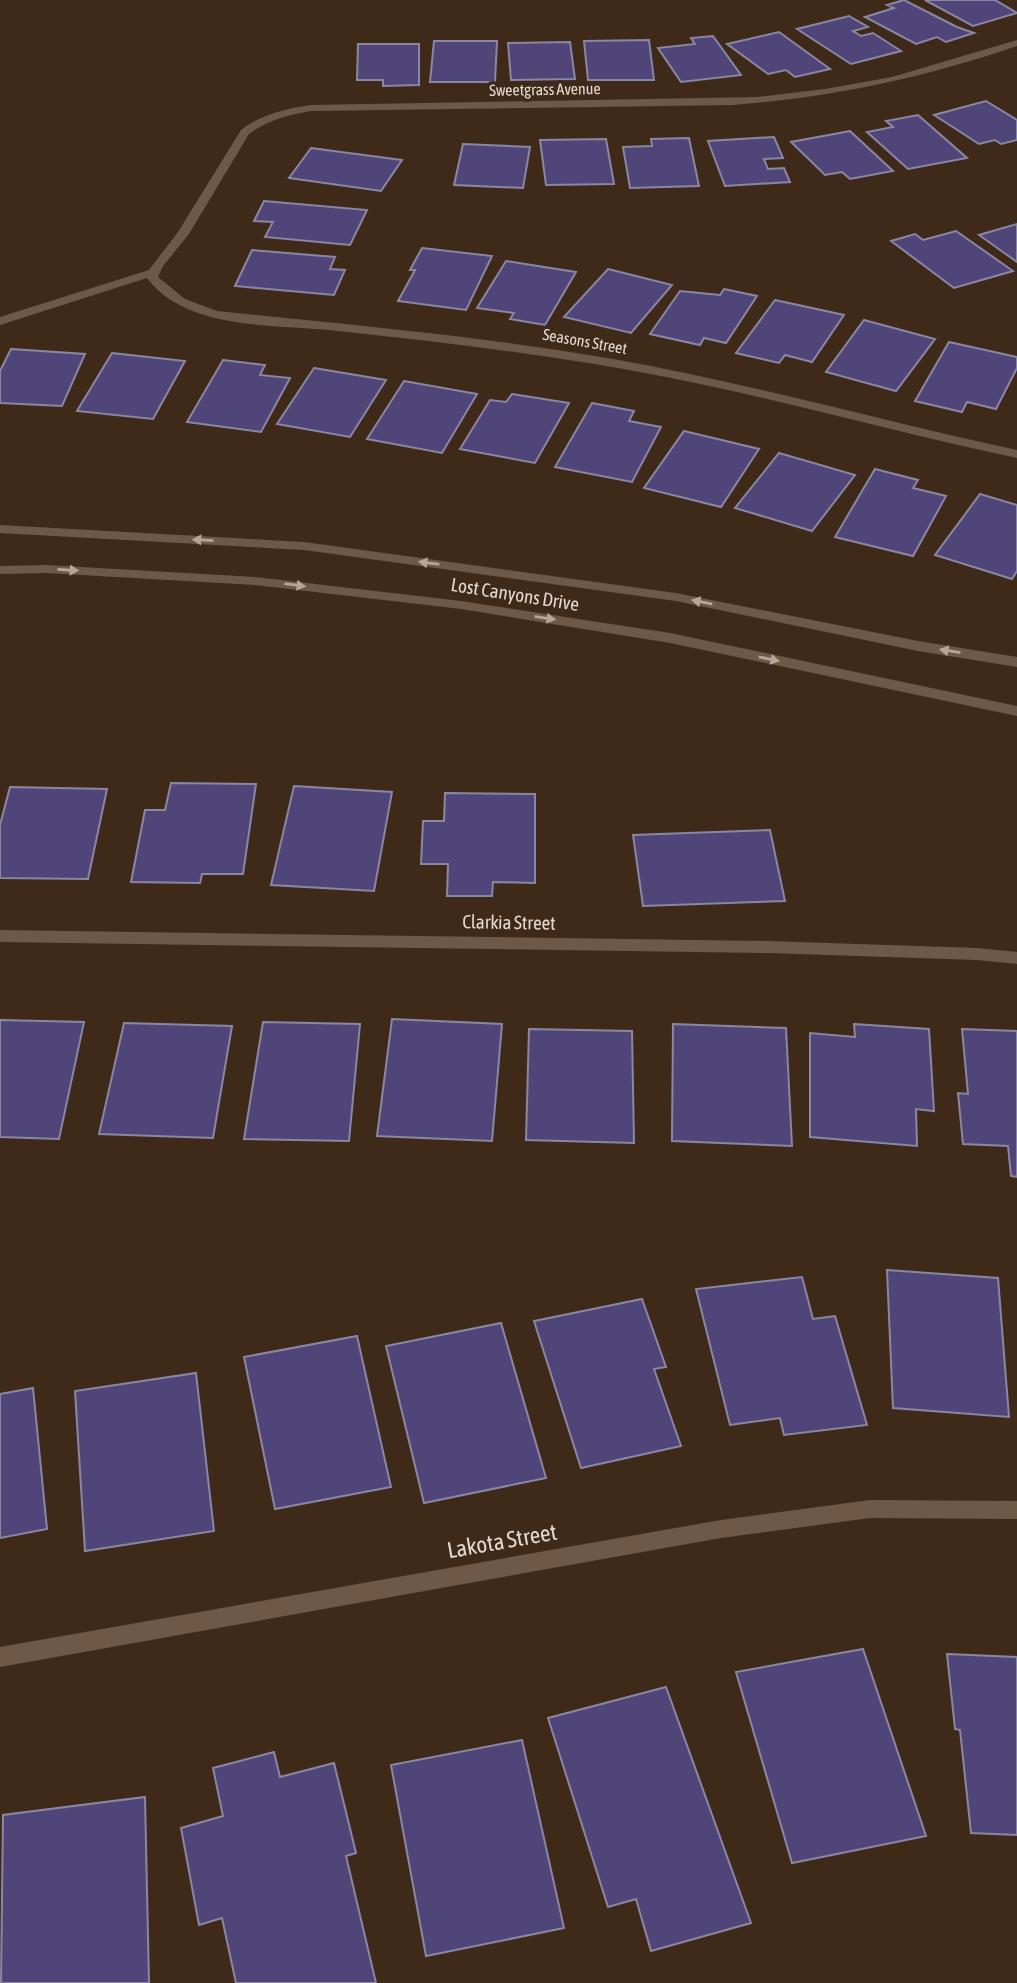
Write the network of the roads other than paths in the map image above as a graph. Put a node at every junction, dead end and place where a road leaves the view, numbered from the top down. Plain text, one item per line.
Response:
1 (1017, 43) edge
2 (153, 275) junction
3 (0, 321) edge
4 (1017, 454) edge
5 (0, 528) edge
6 (0, 570) edge
7 (1017, 662) edge
8 (1017, 711) edge
9 (0, 936) edge
10 (1017, 958) edge
11 (1017, 1510) edge
12 (0, 1657) edge

1 - 2 street, Sweetgrass Avenue
2 - 3 street
2 - 4 street, Seasons Street
7 -> 5 street, Lost Canyons Drive
6 -> 8 street, Lost Canyons Drive
9 - 10 street, Clarkia Street
11 - 12 street, Lakota Street

